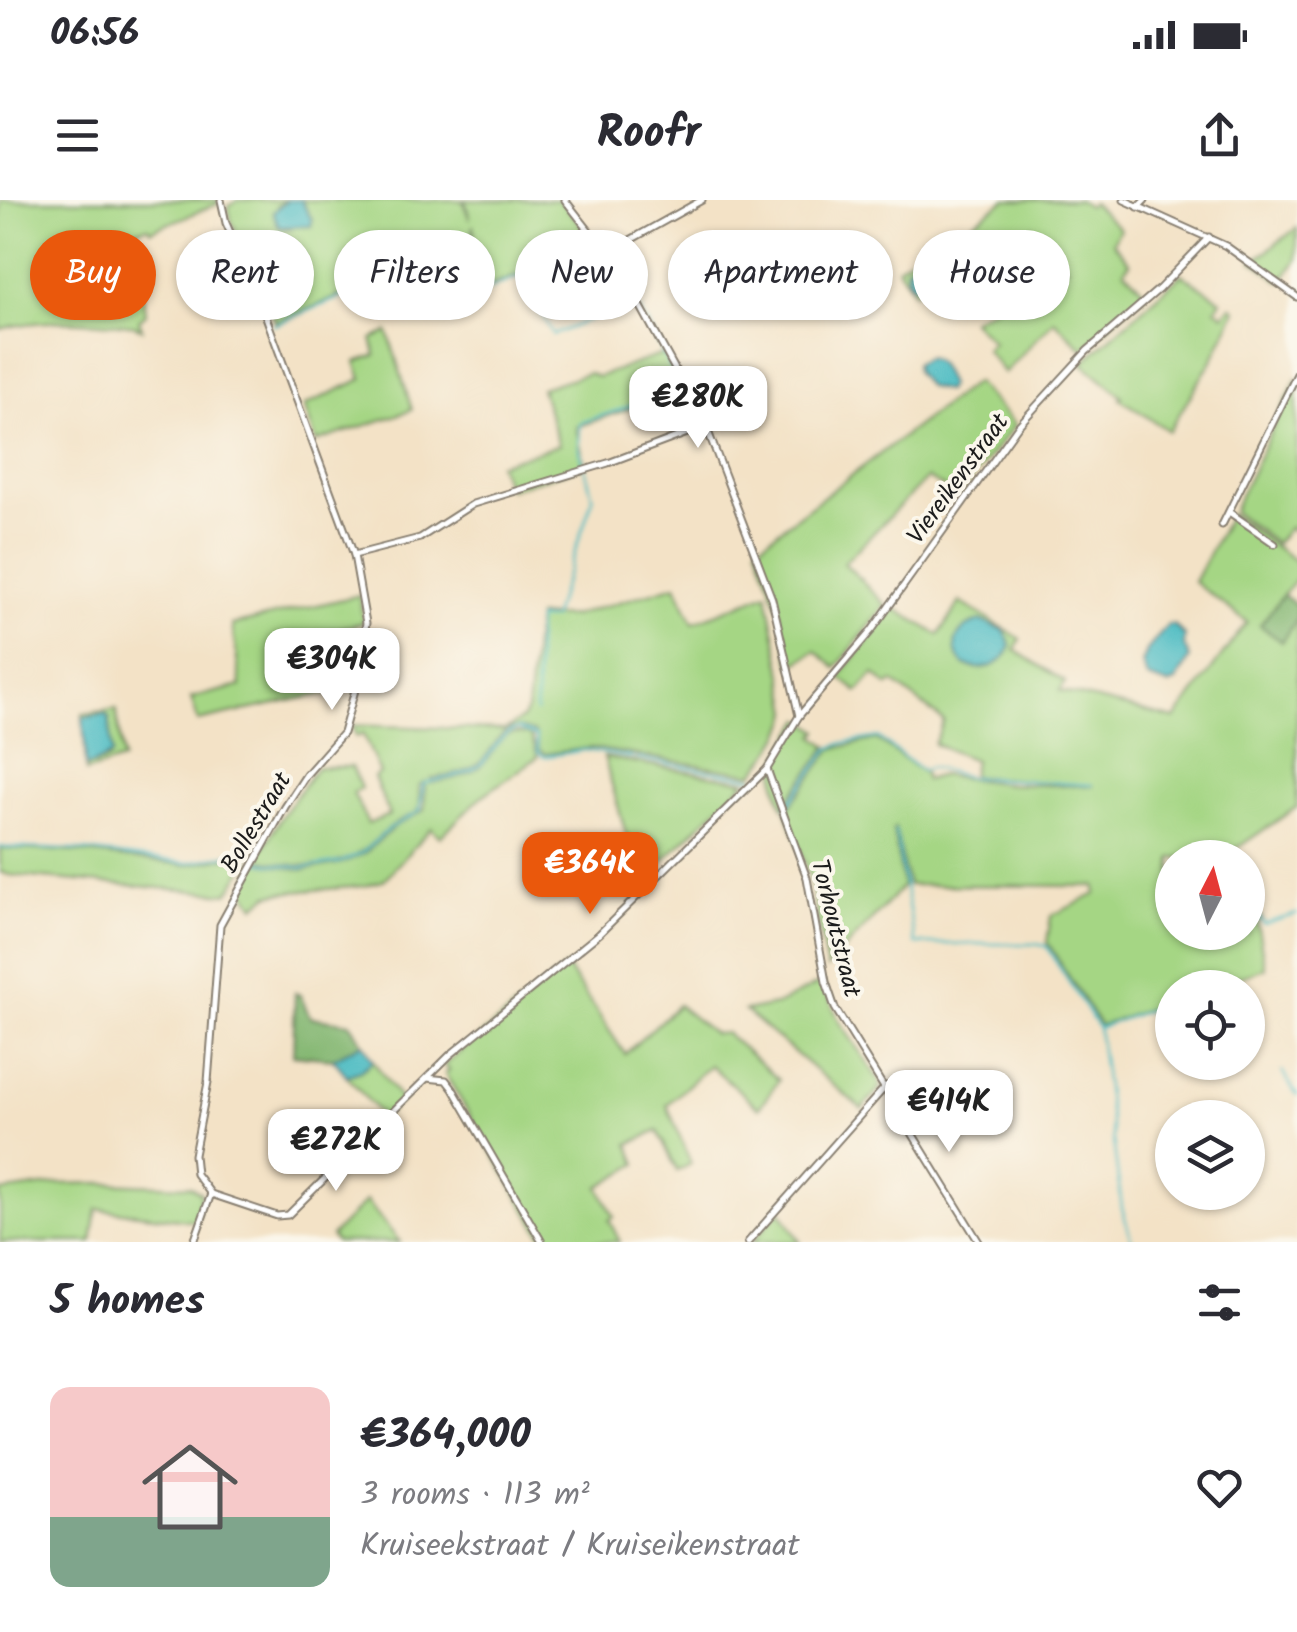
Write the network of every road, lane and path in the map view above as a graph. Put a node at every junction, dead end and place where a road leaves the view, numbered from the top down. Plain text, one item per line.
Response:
1 (221, 200) edge
2 (565, 200) edge
3 (702, 200) edge
4 (1124, 200) edge
5 (1145, 200) edge
6 (1138, 207) junction
7 (589, 230) edge
8 (648, 230) edge
9 (1210, 237) junction
10 (1297, 297) edge
11 (647, 320) edge
12 (1297, 374) edge
13 (706, 426) junction
14 (1230, 512) junction
15 (1222, 524) dead end
16 (1275, 544) dead end
17 (354, 555) junction
18 (799, 716) junction
19 (767, 768) junction
20 (427, 1078) junction
21 (886, 1086) junction
22 (210, 1194) junction
23 (194, 1242) edge
24 (542, 1242) edge
25 (748, 1242) edge
26 (979, 1242) edge

1 - 17 street, Bollestraat
2 - 7 street
3 - 8 street
4 - 6 street
5 - 6 street
6 - 9 street
9 - 10 street
9 - 18 street, Viereikenstraat
11 - 13 street
12 - 14 street
13 - 17 street
13 - 18 street
14 - 15 street
14 - 16 street
17 - 22 street, Bollestraat
18 - 19 street, Viereikenstraat
19 - 20 street, Viereikenstraat
19 - 21 street, Torhoutstraat
20 - 22 street, Viereikenstraat
20 - 24 street
21 - 25 street
21 - 26 street, Torhoutstraat
22 - 23 street

